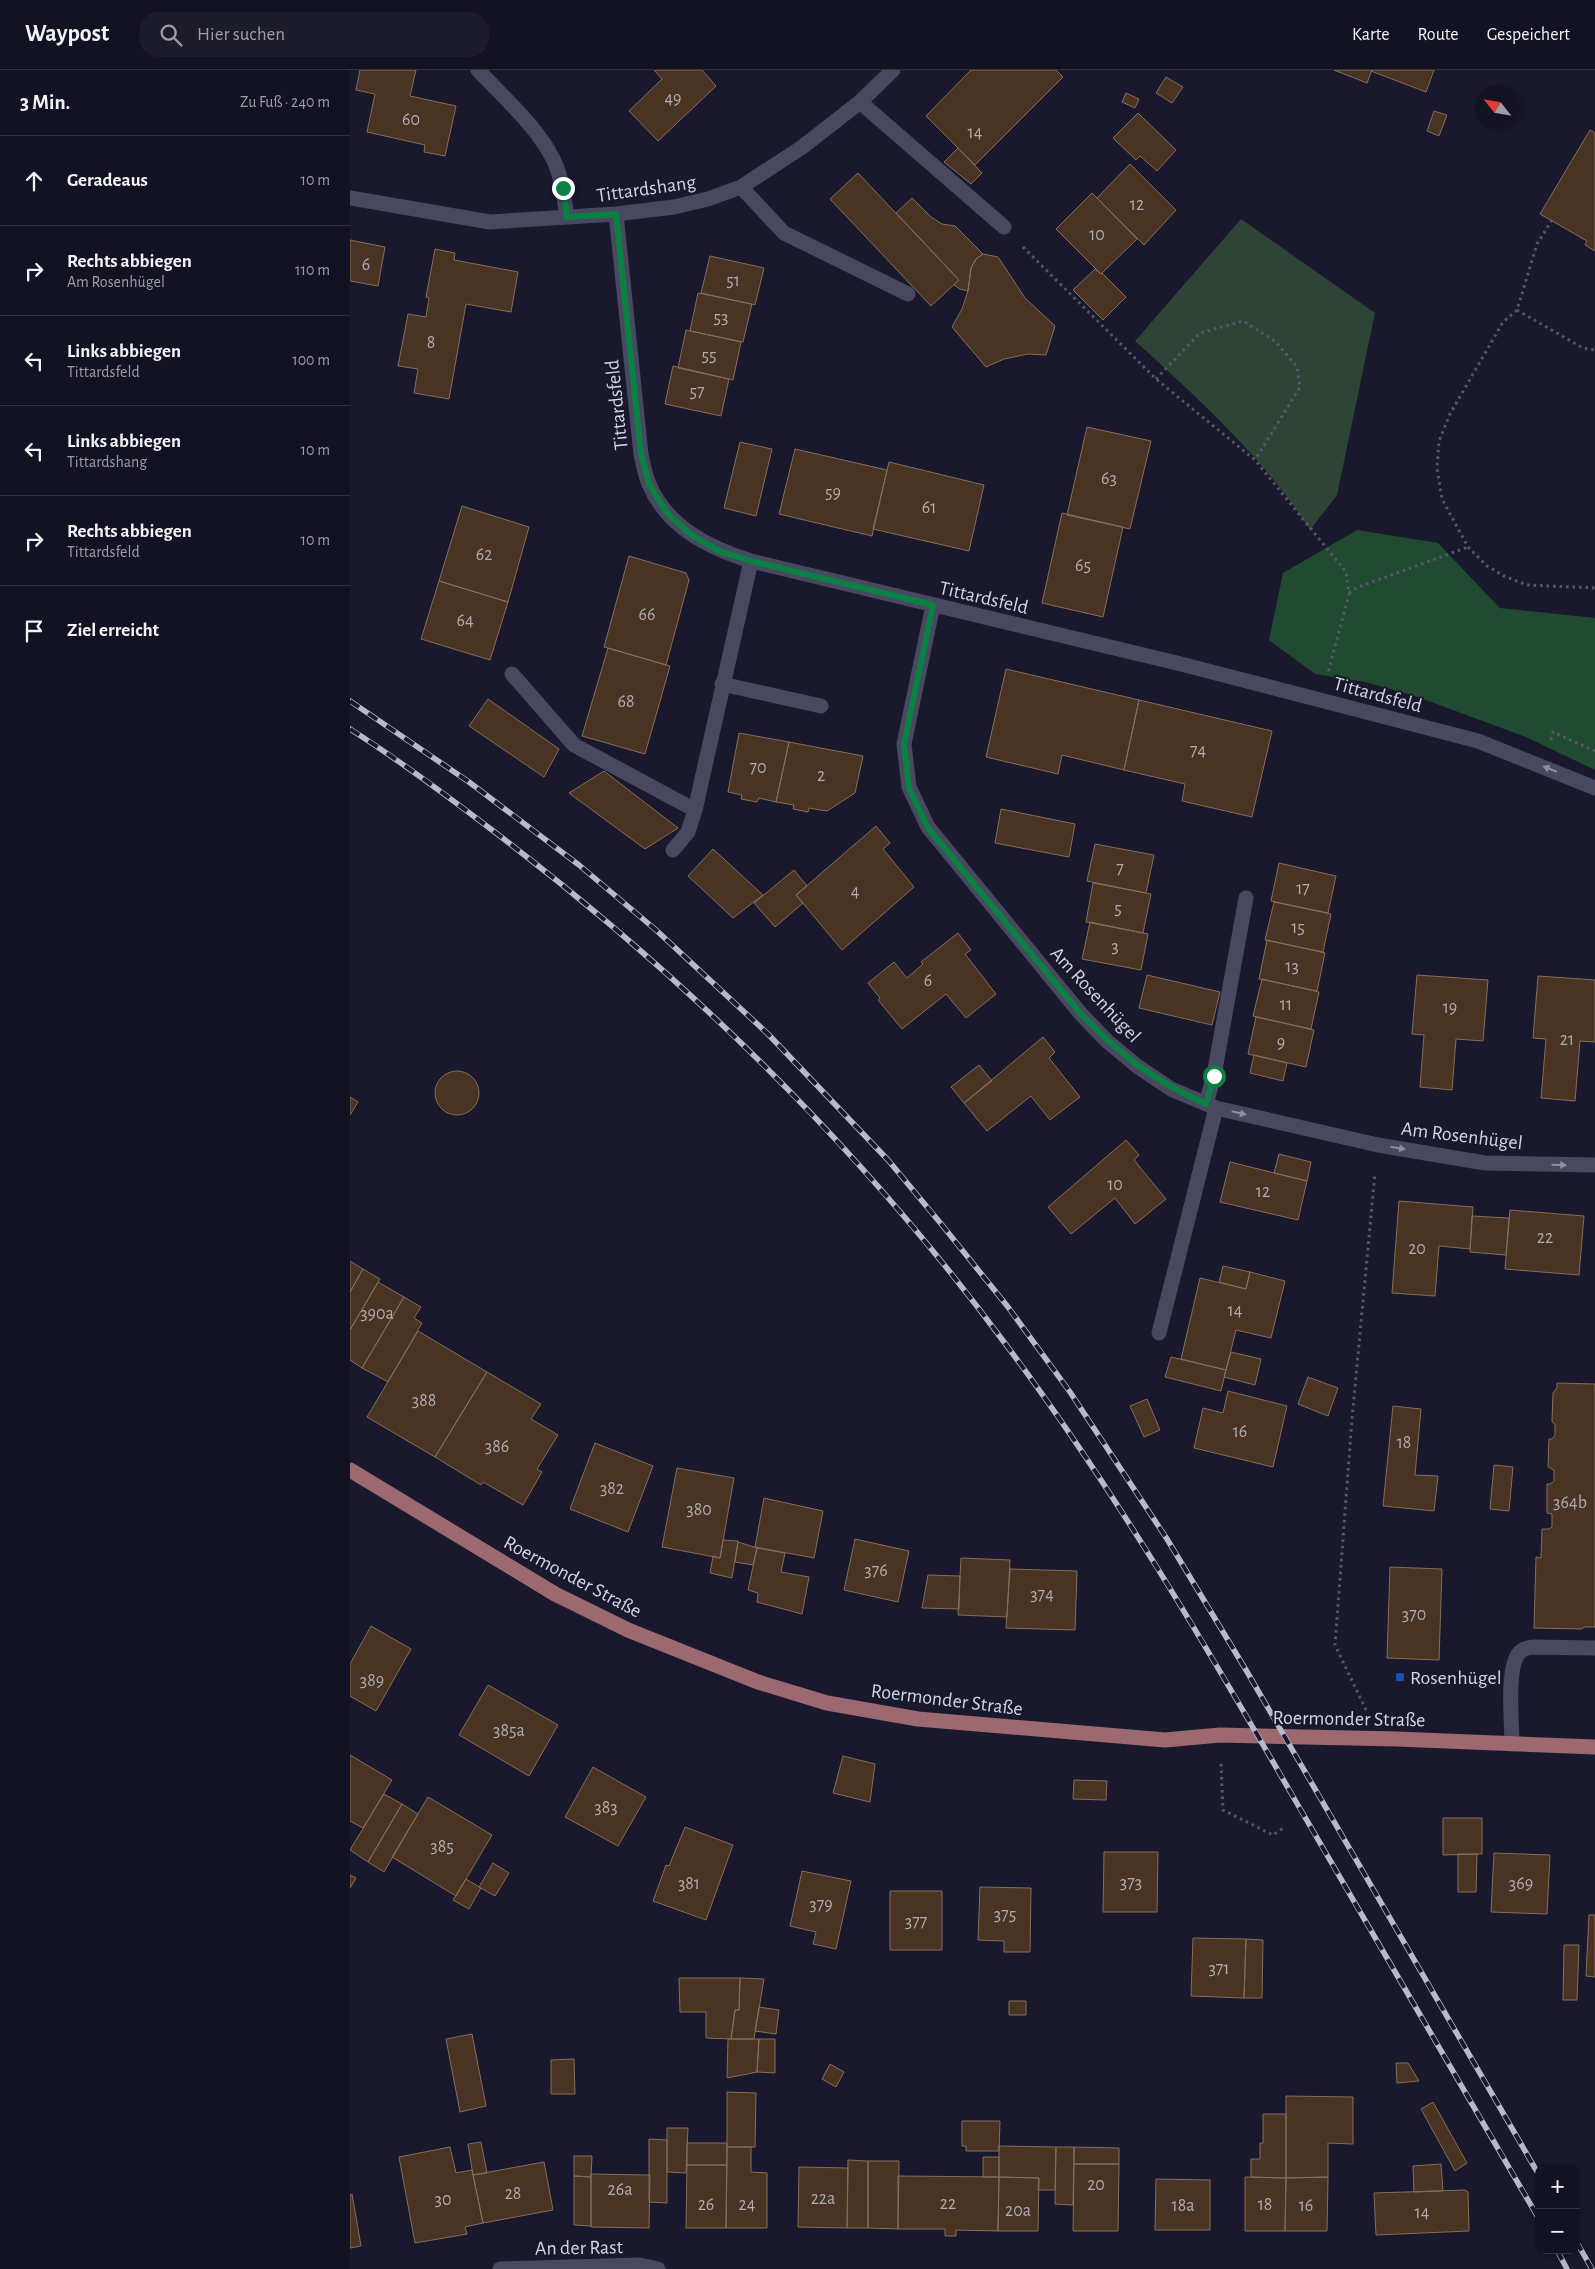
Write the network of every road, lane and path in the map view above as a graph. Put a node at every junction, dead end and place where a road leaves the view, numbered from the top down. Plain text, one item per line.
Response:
1 (478, 70) edge
2 (893, 70) edge
3 (860, 102) junction
4 (741, 187) junction
5 (350, 198) edge
6 (616, 214) junction
7 (567, 217) junction
8 (1552, 220) dead end
9 (1004, 227) joint
10 (908, 294) dead end
11 (1517, 310) junction
12 (1595, 351) edge
13 (1156, 379) junction
14 (1255, 460) junction
15 (1468, 547) junction
16 (751, 561) junction
17 (1595, 588) edge
18 (1349, 594) junction
19 (933, 605) junction
20 (512, 674) dead end
21 (722, 684) junction
22 (1321, 699) junction
23 (821, 706) dead end
24 (1595, 788) edge
25 (694, 810) junction
26 (673, 850) dead end
27 (1246, 898) dead end
28 (1211, 1106) junction
29 (1378, 1145) junction
30 (1595, 1166) edge
31 (1159, 1333) dead end
32 (350, 1470) edge
33 (1595, 1648) edge
34 (1361, 1700) dead end
35 (1512, 1744) junction
36 (1595, 1747) edge
37 (1223, 1790) dead end
38 (1285, 1827) dead end
39 (500, 2269) edge
40 (658, 2269) edge

1 - 7 street
2 - 3 street, Tittardshang
3 - 4 street, Tittardshang
3 - 9 street
4 - 6 street, Tittardshang
4 - 10 street
5 - 7 street, Tittardshang
6 - 7 street, Tittardshang
6 - 16 street, Tittardsfeld
8 - 11 path
9 - 13 path
11 - 12 path
11 - 15 path
13 - 14 path
13 - 14 path
14 - 18 path
15 - 17 path
15 - 18 path
16 - 19 street, Tittardsfeld
16 - 21 street
18 - 22 path
19 - 22 street, Tittardsfeld
19 - 28 street, Am Rosenhügel
20 - 25 street
21 - 23 street
21 - 25 street
24 -> 22 street, Tittardsfeld
25 - 26 street
27 - 28 street
28 -> 29 street, Am Rosenhügel
28 - 31 street
29 -> 30 street, Am Rosenhügel
29 - 34 path
32 - 35 main road, Roermonder Straße
33 - 35 street
35 - 36 main road, Roermonder Straße
37 - 38 path
39 - 40 street, An der Rast

